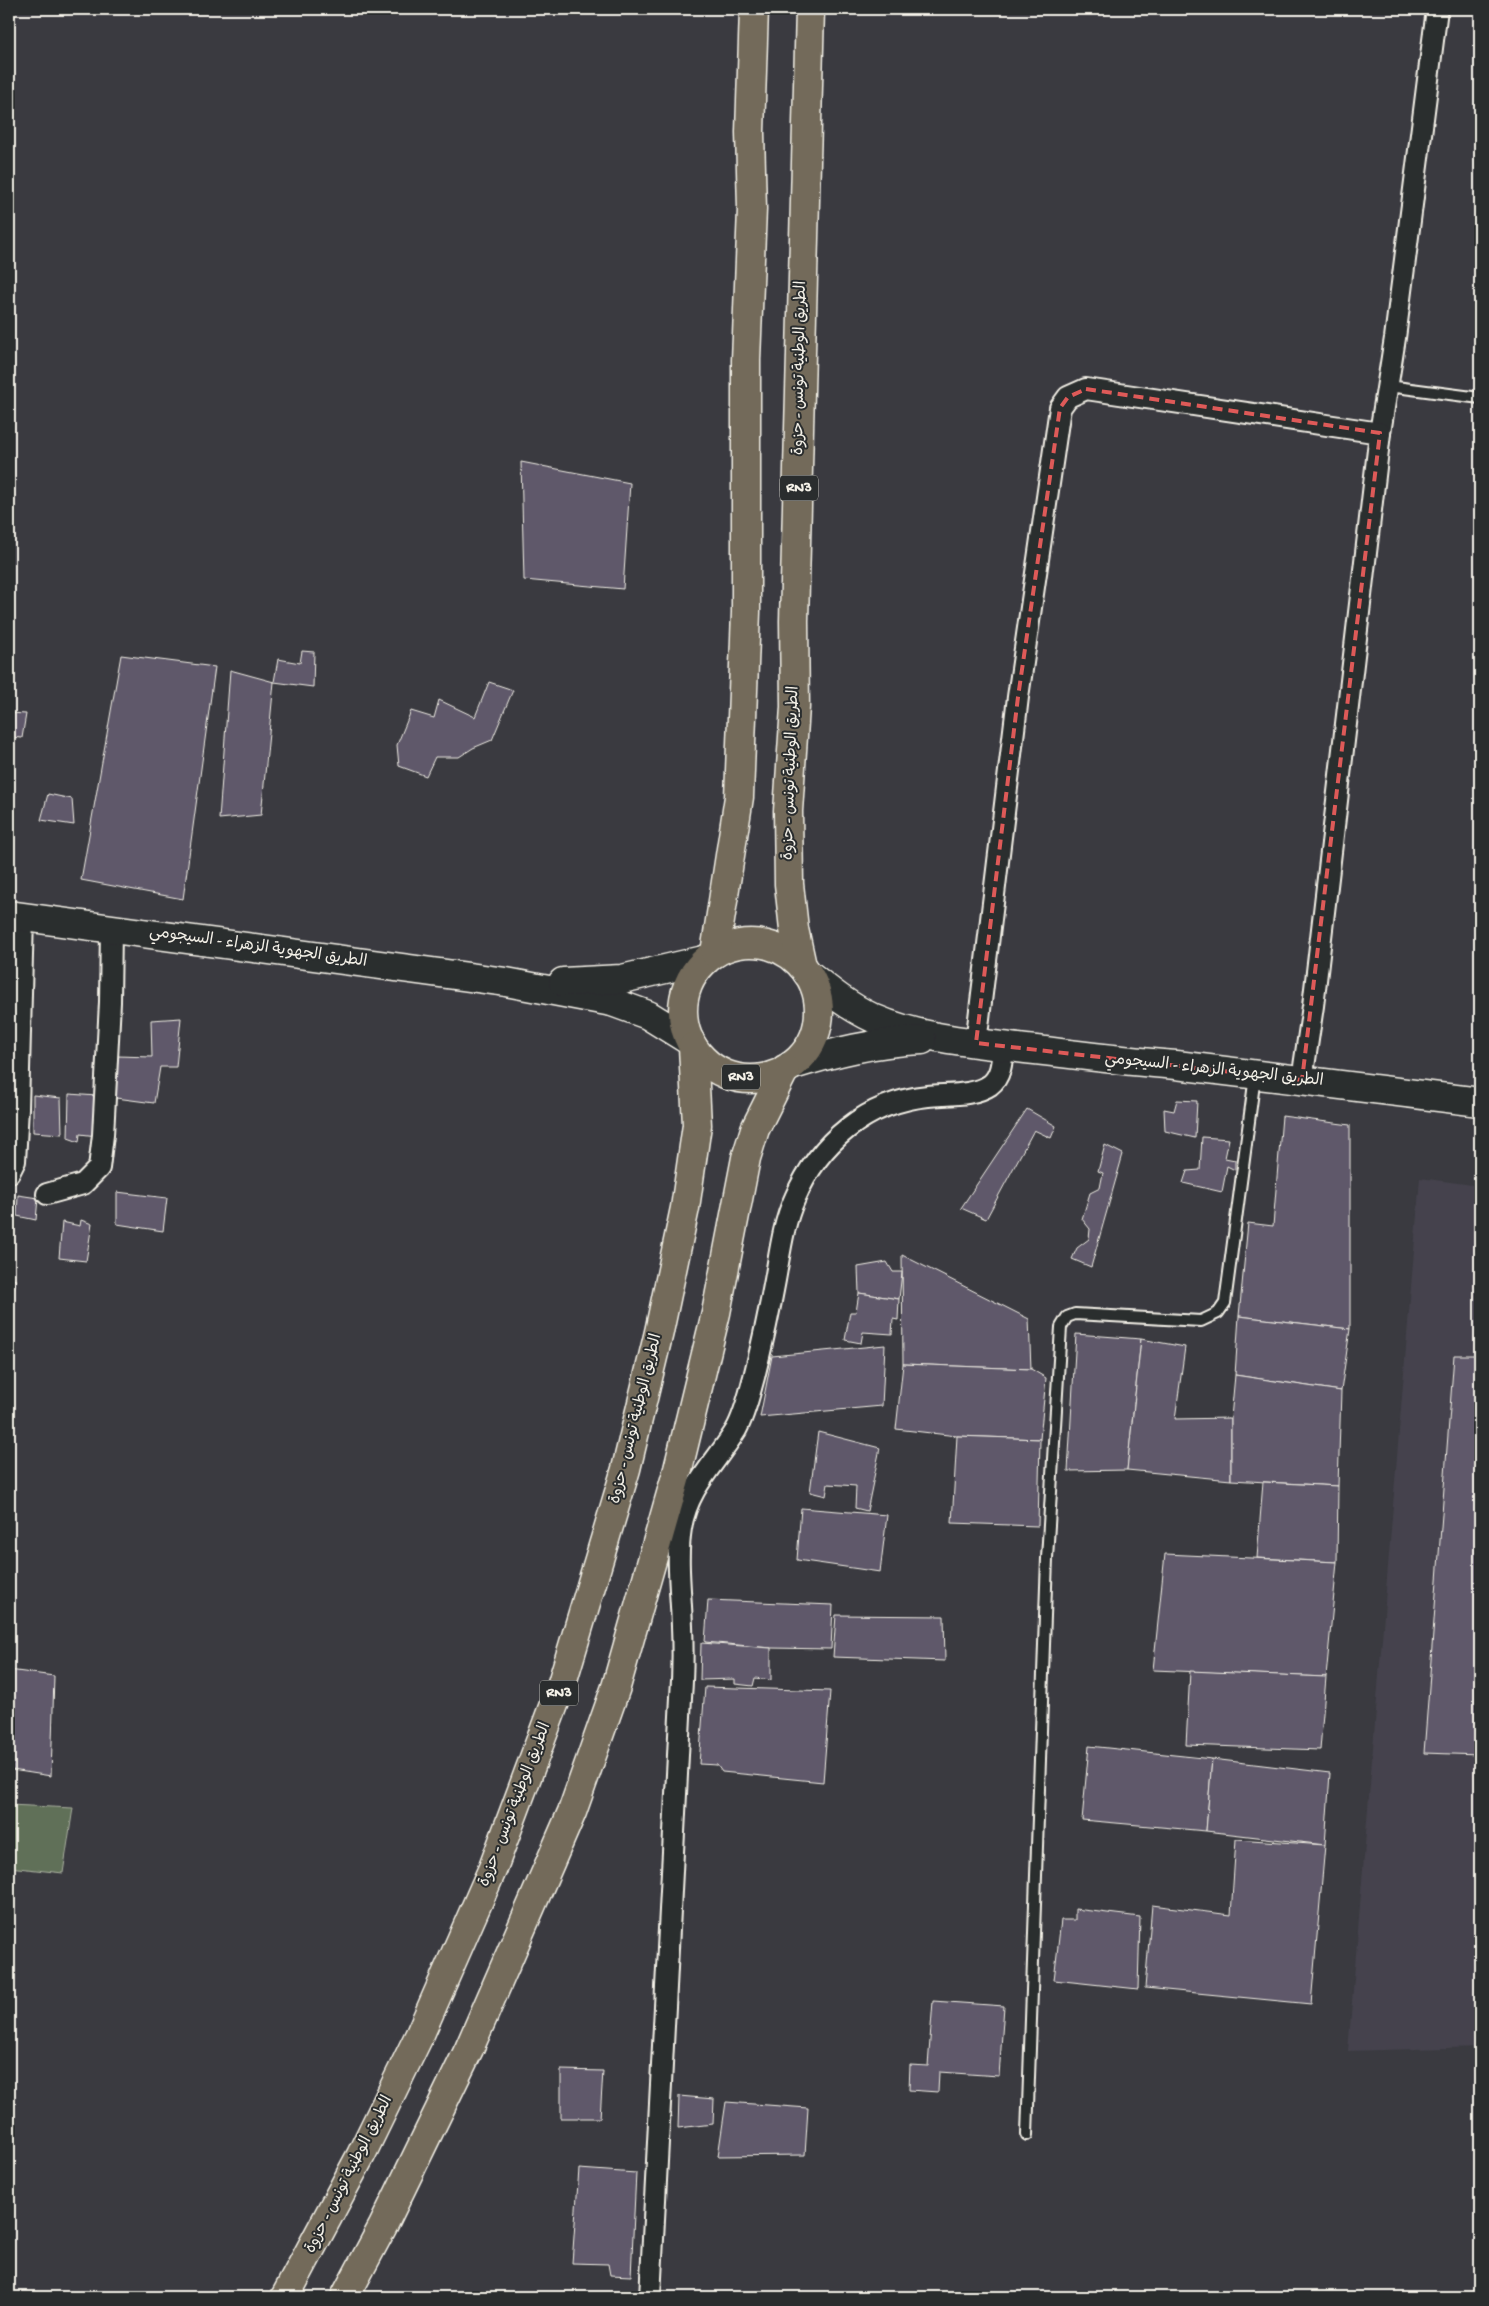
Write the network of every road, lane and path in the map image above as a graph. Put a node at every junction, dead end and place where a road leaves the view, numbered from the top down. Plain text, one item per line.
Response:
1 (754, 9) edge
2 (810, 9) edge
3 (1437, 9) edge
4 (1388, 386) junction
5 (1480, 398) edge
6 (1380, 433) junction
7 (16, 916) edge
8 (111, 928) junction
9 (710, 957) junction
10 (805, 969) junction
11 (506, 982) junction
12 (948, 1038) junction
13 (976, 1043) junction
14 (691, 1044) junction
15 (1003, 1046) junction
16 (787, 1068) junction
17 (1255, 1075) junction
18 (1302, 1080) junction
19 (1480, 1102) edge
20 (9, 1173) edge
21 (47, 1194) dead end
22 (1027, 2135) dead end
23 (285, 2297) edge
24 (345, 2297) edge
25 (650, 2297) edge

1 - 9 highway, RN3
2 - 10 highway, الطريق الوطنية تونس - حزوة / RN3
3 - 4 street
4 - 5 lane
4 - 6 street
6 - 13 street
6 - 18 street
7 - 8 main road, الطريق الجهوية الزهراء - السيجومي
7 - 20 street
8 - 11 main road, الطريق الجهوية الزهراء - السيجومي
8 - 21 street
9 - 10 highway, RN3
9 - 11 main road, الطريق الجهوية الزهراء - السيجومي
9 - 14 highway, RN3
10 - 12 main road, الطريق الجهوية الزهراء - السيجومي
10 - 16 highway, RN3
11 - 14 main road, الطريق الجهوية الزهراء - السيجومي
12 - 13 main road, الطريق الجهوية الزهراء - السيجومي
12 - 16 main road, الطريق الجهوية الزهراء - السيجومي
13 - 15 main road, الطريق الجهوية الزهراء - السيجومي
14 - 16 highway, RN3
14 - 23 highway, الطريق الوطنية تونس - حزوة / RN3
15 - 17 main road, الطريق الجهوية الزهراء - السيجومي
15 - 25 street
16 - 24 highway, RN3
17 - 18 main road, الطريق الجهوية الزهراء - السيجومي
17 - 22 lane
18 - 19 main road, الطريق الجهوية الزهراء - السيجومي

